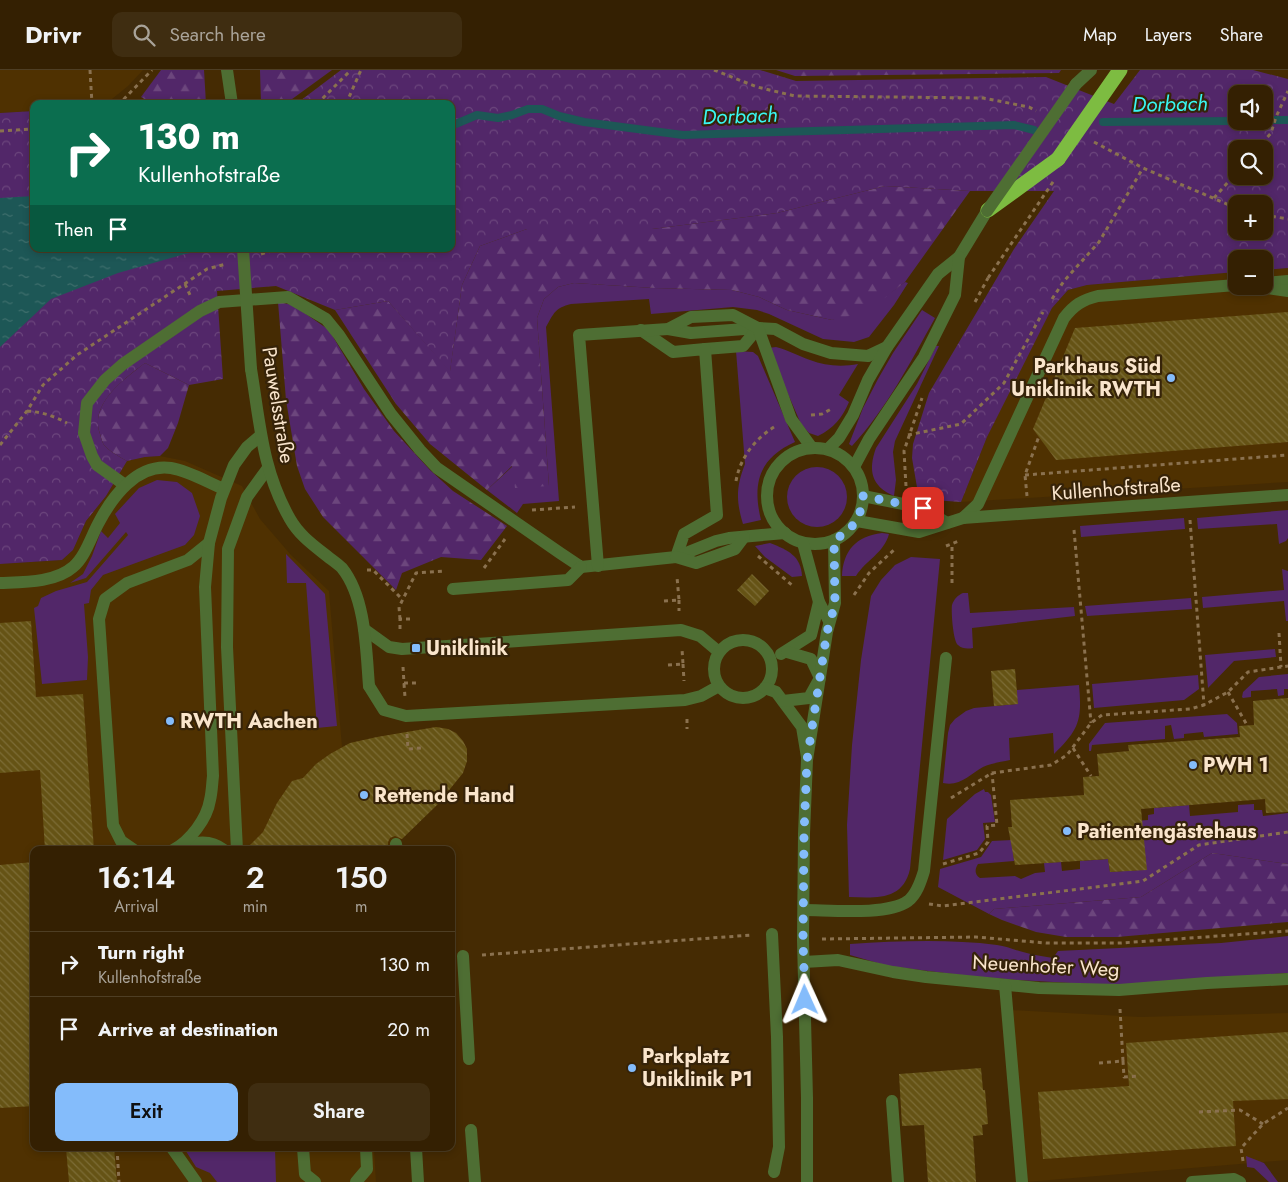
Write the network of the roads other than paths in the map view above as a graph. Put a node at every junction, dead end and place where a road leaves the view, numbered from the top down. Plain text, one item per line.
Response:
1 (227, 70) edge
2 (232, 70) edge
3 (1082, 70) edge
4 (1091, 70) edge
5 (1120, 70) edge
6 (1076, 84) junction
7 (231, 100) edge
8 (231, 100) edge
9 (987, 211) junction
10 (243, 252) edge
11 (959, 258) junction
12 (1288, 281) edge
13 (1273, 282) edge
14 (1228, 286) edge
15 (1273, 289) edge
16 (1288, 291) edge
17 (758, 328) junction
18 (641, 330) junction
19 (887, 347) junction
20 (705, 349) junction
21 (260, 436) junction
22 (812, 448) junction
23 (828, 449) junction
24 (854, 467) junction
25 (268, 468) junction
26 (126, 485) junction
27 (224, 489) junction
28 (863, 496) junction
29 (1288, 496) edge
30 (963, 518) junction
31 (856, 521) junction
32 (947, 523) junction
33 (784, 533) junction
34 (834, 540) junction
35 (209, 542) junction
36 (803, 543) junction
37 (676, 557) junction
38 (598, 566) junction
39 (581, 567) junction
40 (0, 583) edge
41 (453, 589) dead end
42 (819, 602) junction
43 (829, 621) junction
44 (364, 629) junction
45 (719, 652) junction
46 (787, 652) junction
47 (946, 658) dead end
48 (770, 659) junction
49 (820, 678) junction
50 (719, 686) junction
51 (765, 688) junction
52 (783, 701) junction
53 (807, 760) junction
54 (128, 846) edge
55 (178, 846) edge
56 (187, 846) edge
57 (217, 846) edge
58 (237, 846) edge
59 (804, 910) junction
60 (765, 934) road end
61 (463, 956) road end
62 (804, 962) junction
63 (1288, 979) edge
64 (1004, 985) junction
65 (469, 1059) dead end
66 (892, 1101) dead end
67 (471, 1130) dead end
68 (174, 1151) edge
69 (303, 1151) edge
70 (366, 1151) edge
71 (416, 1151) edge
72 (774, 1172) dead end
73 (196, 1182) edge
74 (315, 1182) edge
75 (356, 1182) edge
76 (418, 1182) edge
77 (475, 1182) edge
78 (808, 1182) edge
79 (898, 1182) edge
80 (1022, 1182) edge
81 (1192, 1182) edge
82 (1240, 1182) edge

1 - 7 street
2 - 8 street
3 - 6 street
4 - 6 street
5 - 9 highway, bridge
6 - 9 street, bridge
9 - 11 street
10 - 21 street, Pauwelsstraße, bridge
11 - 19 street
11 - 24 street
12 - 13 street
14 - 30 street
15 - 16 street
17 - 18 street
17 - 19 street
17 - 20 street
17 - 22 street
18 - 20 street
18 - 38 street
19 - 23 street
20 - 37 street
21 - 25 street, Pauwelsstraße
21 - 27 street
22 - 23 street
22 - 33 street
23 - 24 street
24 - 28 street
25 - 44 street, Pauwelsstraße
25 - 58 street
26 - 27 street
26 - 39 street
26 - 40 street
27 - 35 street
28 - 31 street
28 - 32 street
29 - 30 street, Kullenhofstraße
30 - 32 street, Kullenhofstraße
31 - 32 street, Kullenhofstraße
31 - 34 street
33 - 36 street
33 - 37 street
34 - 36 street
34 - 43 street
35 - 54 street
35 - 55 street
36 - 42 street
37 - 38 street
38 - 39 street
39 - 41 street
42 - 43 street
42 - 46 street
43 - 49 street
44 - 45 street
44 - 50 street, Pauwelsstraße
45 - 48 street
45 - 50 street
46 - 48 street
46 - 49 street
47 - 59 street
48 - 51 street
49 - 52 street
49 - 53 street
50 - 51 street
51 - 52 street
52 - 53 street
53 - 59 street
56 - 57 street
59 - 62 street
60 - 72 street
61 - 65 street
62 - 64 street, Neuenhofer Weg
62 - 78 street
63 - 64 street, Neuenhofer Weg
64 - 80 street
66 - 79 street
67 - 77 street
68 - 73 street
69 - 74 street
70 - 75 street
71 - 76 street
81 - 82 street

